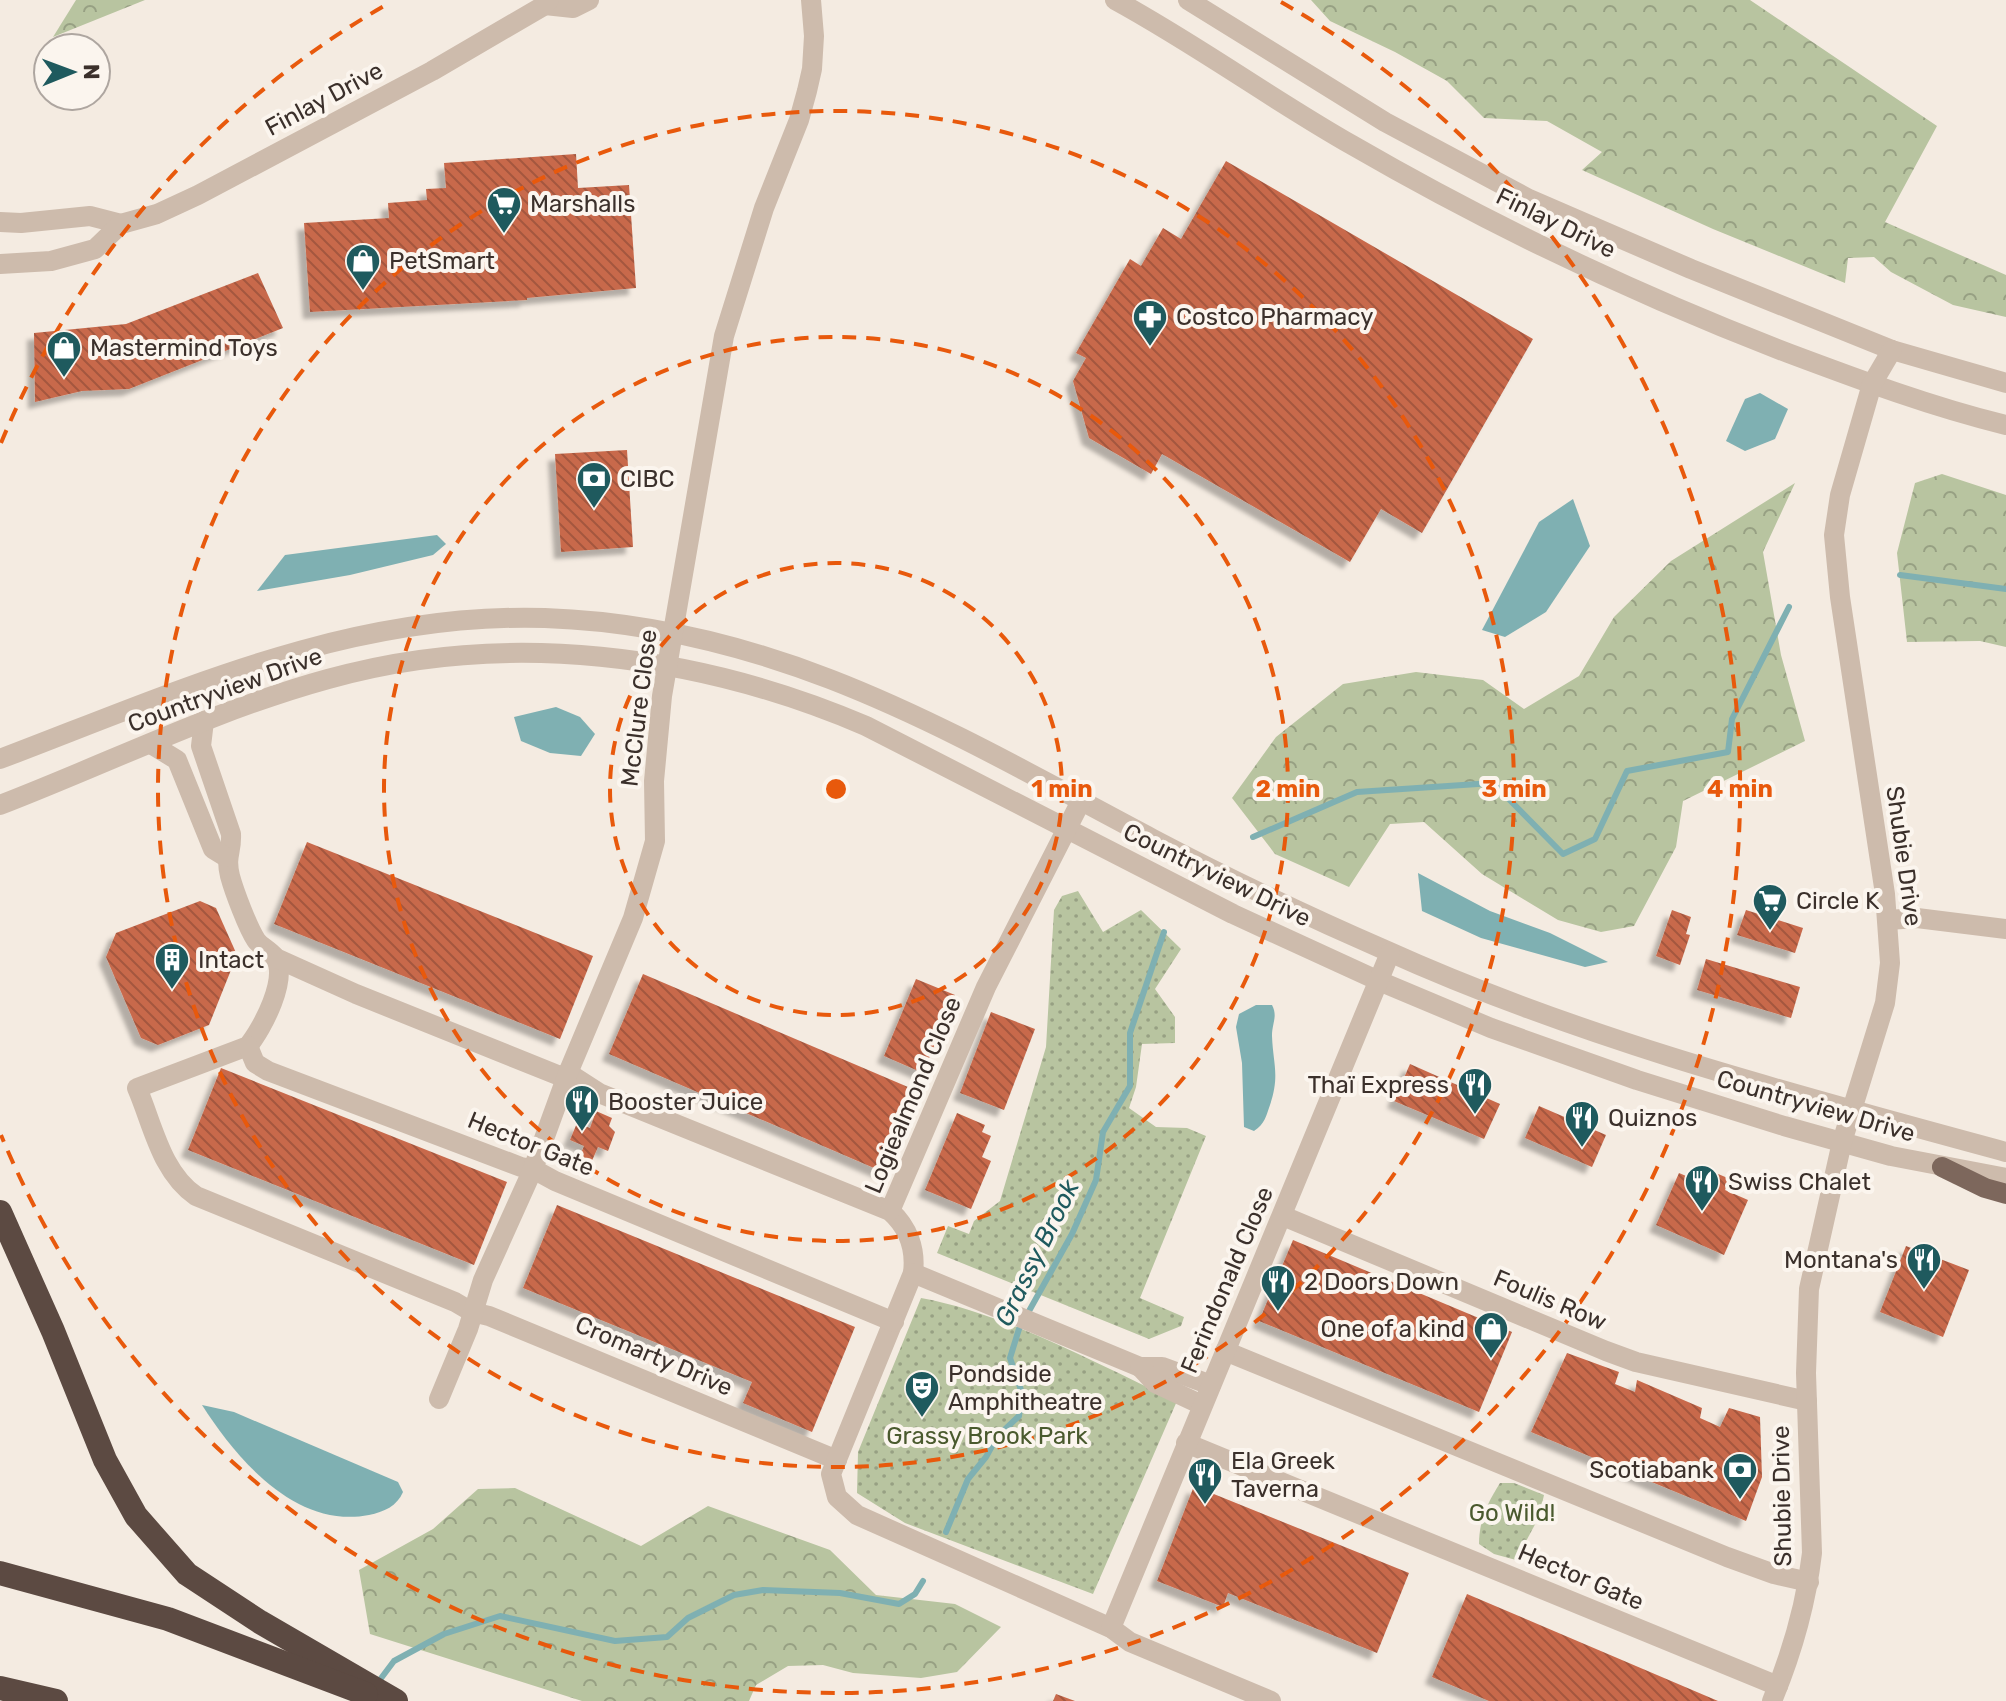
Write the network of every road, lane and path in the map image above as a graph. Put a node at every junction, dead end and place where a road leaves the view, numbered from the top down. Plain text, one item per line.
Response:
1 (589, 0) edge
2 (811, 0) edge
3 (1115, 0) edge
4 (1188, 0) edge
5 (547, 3) edge
6 (0, 222) edge
7 (121, 224) junction
8 (0, 264) edge
9 (1892, 350) junction
10 (2006, 383) edge
11 (1872, 384) junction
12 (2006, 425) edge
13 (673, 633) junction
14 (668, 664) junction
15 (204, 721) junction
16 (151, 744) junction
17 (0, 759) edge
18 (1081, 801) junction
19 (0, 805) edge
20 (1066, 830) junction
21 (226, 857) junction
22 (1888, 920) junction
23 (2006, 929) edge
24 (1390, 953) junction
25 (276, 958) junction
26 (1379, 981) junction
27 (248, 1046) junction
28 (568, 1073) junction
29 (1852, 1110) junction
30 (1842, 1142) junction
31 (2006, 1152) edge
32 (1942, 1167) junction
33 (533, 1169) junction
34 (2006, 1178) edge
35 (2006, 1194) edge
36 (890, 1211) junction
37 (0, 1212) edge
38 (1283, 1216) junction
39 (913, 1273) junction
40 (472, 1312) junction
41 (894, 1322) junction
42 (1225, 1351) junction
43 (1140, 1367) junction
44 (1211, 1385) junction
45 (439, 1399) dead end
46 (1807, 1401) junction
47 (1202, 1405) junction
48 (1186, 1443) junction
49 (837, 1460) junction
50 (0, 1573) edge
51 (1809, 1582) junction
52 (1111, 1628) junction
53 (334, 1675) junction
54 (0, 1688) edge
55 (1775, 1694) edge
56 (56, 1701) edge
57 (392, 1701) edge
58 (1271, 1701) edge

1 - 5 street, Finlay Drive
2 - 13 street, McClure Close
3 - 11 street, Finlay Drive
4 - 9 street, Finlay Drive
5 - 7 street, Finlay Drive
6 - 7 street, Finlay Drive
7 - 8 street, Finlay Drive
9 - 10 street, Finlay Drive
9 - 11 street, Shubie Drive
11 - 12 street, Finlay Drive
11 - 22 street, Shubie Drive
13 - 14 street, McClure Close
13 - 17 street, Countryview Drive
13 - 18 street, Countryview Drive
14 - 15 street, Countryview Drive
14 - 20 street, Countryview Drive
14 - 28 street, McClure Close
15 - 16 street, Countryview Drive
15 - 21 street
16 - 19 street, Countryview Drive
16 - 21 street
18 - 20 street, Logiealmond Close
18 - 24 street, Countryview Drive
20 - 26 street, Countryview Drive
20 - 36 street, Logiealmond Close
21 - 25 street
22 - 23 street
22 - 29 street, Shubie Drive
24 - 26 street, Ferindonald Close
24 - 29 street, Countryview Drive
25 - 27 street
25 - 28 street
26 - 30 street, Countryview Drive
26 - 38 street, Ferindonald Close
27 - 33 street, Hector Gate
27 - 40 street, Cromarty Drive
28 - 33 street, McClure Close
28 - 36 street
29 - 30 street, Shubie Drive
29 - 31 street, Countryview Drive
30 - 32 street, Countryview Drive
30 - 46 street, Shubie Drive
32 - 34 street, Countryview Drive
32 - 35 main road
33 - 40 street, McClure Close
33 - 41 street, Hector Gate
36 - 39 street, Logiealmond Close
37 - 53 highway
38 - 42 street, Ferindonald Close
38 - 46 street, Foulis Row
39 - 41 street
39 - 43 street
40 - 45 street, McClure Close
40 - 49 street, Cromarty Drive
41 - 49 street
42 - 44 street, Ferindonald Close
42 - 51 street
43 - 44 street
43 - 47 street
44 - 47 street, Ferindonald Close
46 - 51 street, Shubie Drive
47 - 48 street, Ferindonald Close
48 - 52 street, Ferindonald Close
48 - 55 street, Hector Gate
49 - 52 street
50 - 53 highway
51 - 55 street, Shubie Drive
52 - 58 street
53 - 57 highway
54 - 56 highway

